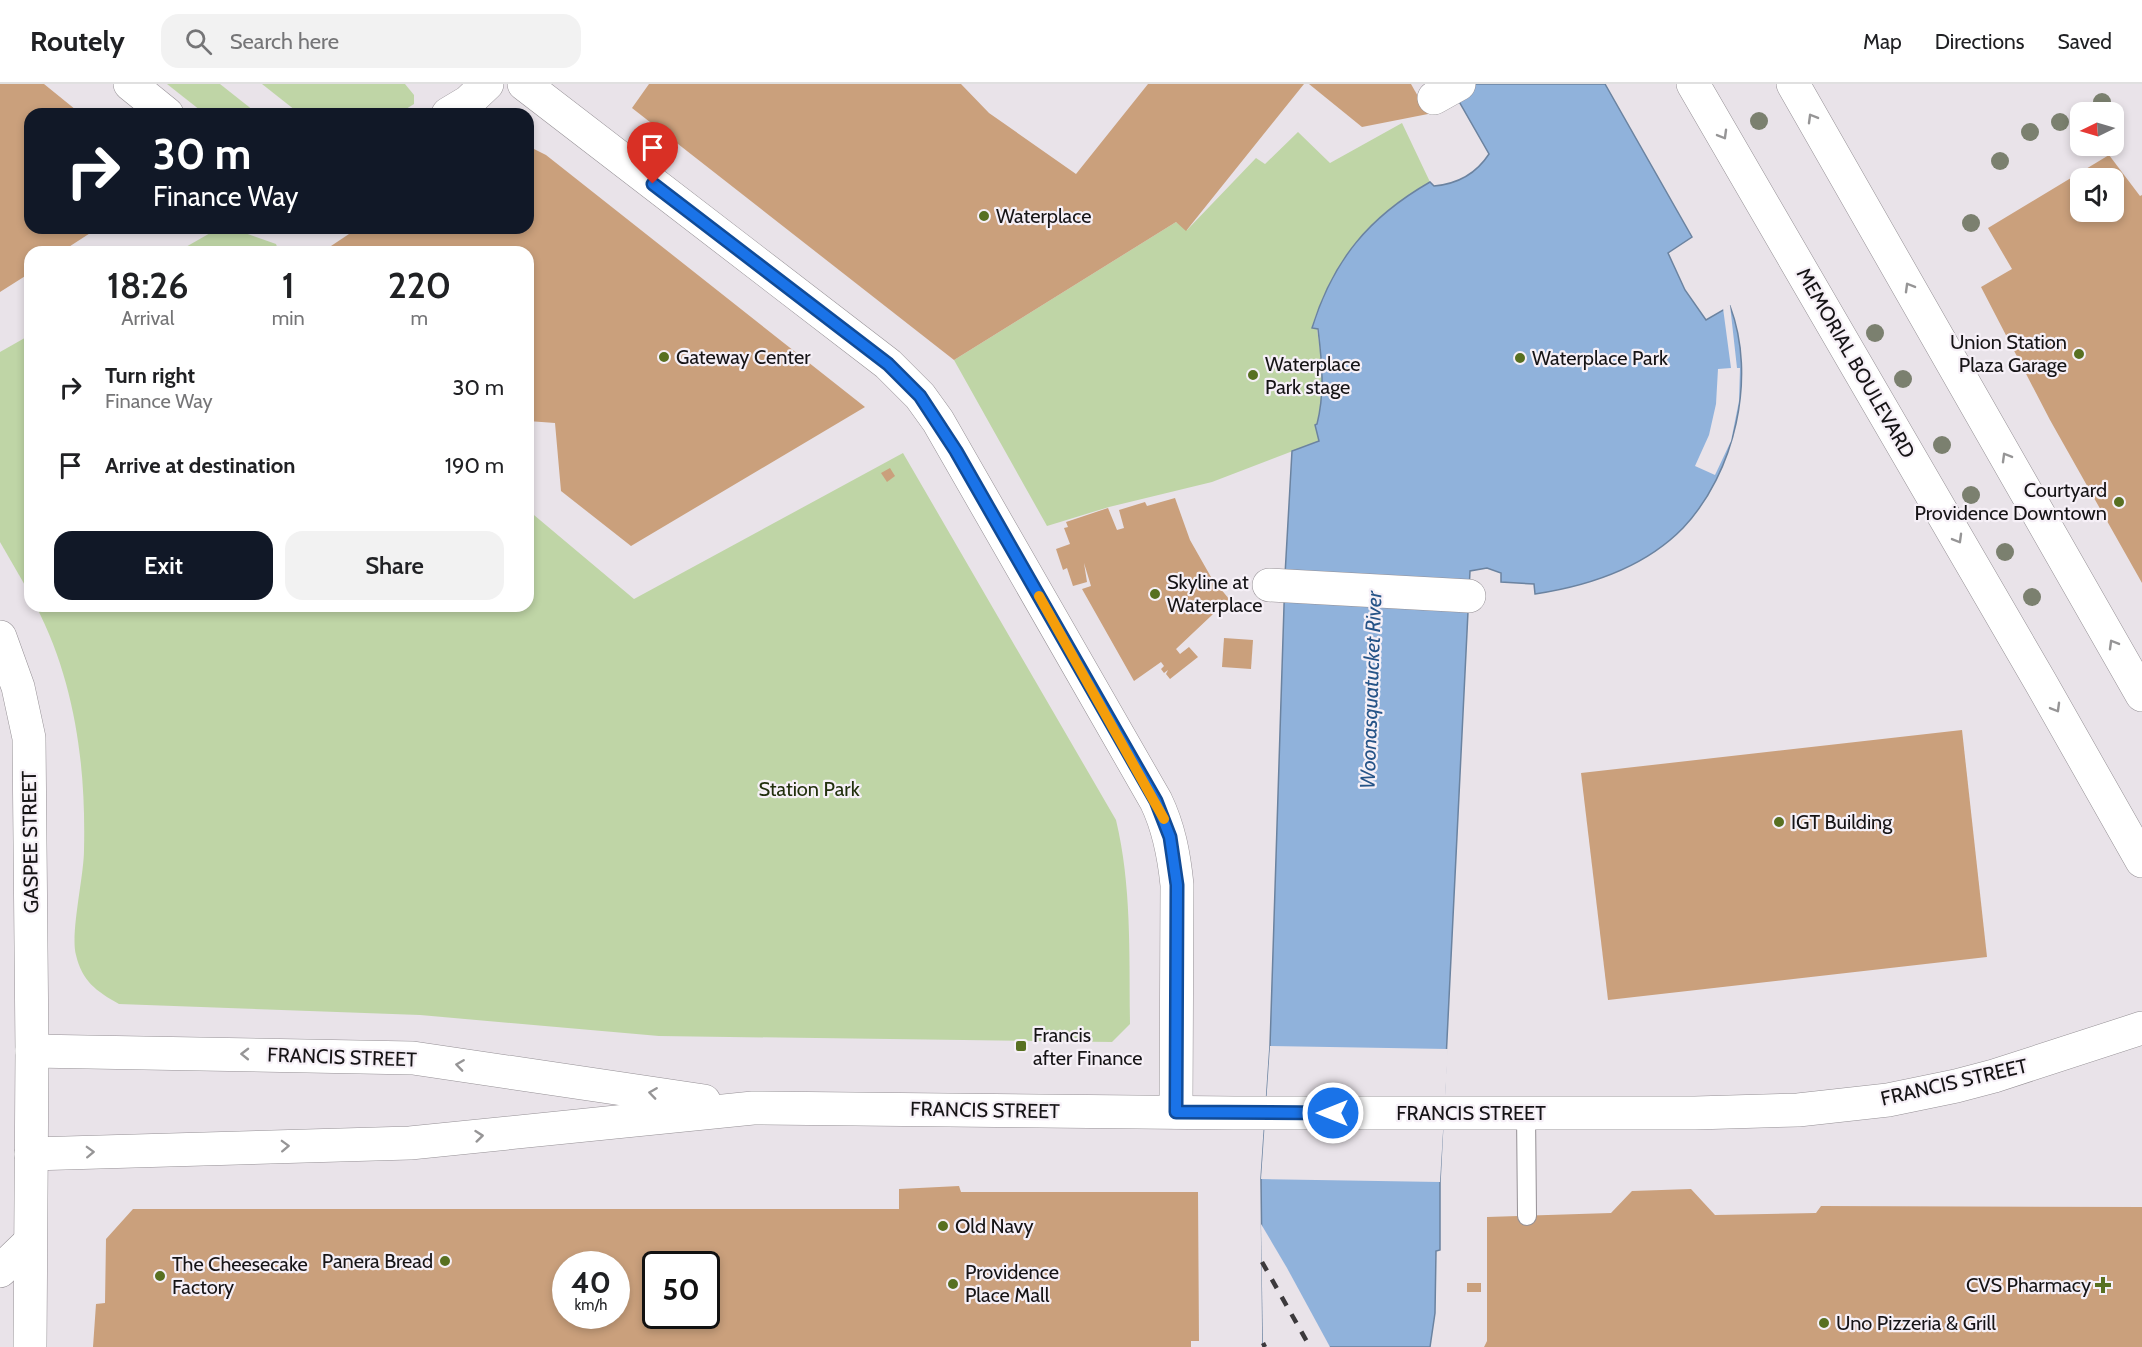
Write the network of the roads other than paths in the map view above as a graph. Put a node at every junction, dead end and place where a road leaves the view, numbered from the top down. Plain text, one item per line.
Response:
1 (130, 84) edge
2 (487, 84) edge
3 (524, 84) edge
4 (1694, 84) edge
5 (1793, 84) edge
6 (160, 108) edge
7 (458, 108) edge
8 (1269, 585) dead end
9 (1468, 596) dead end
10 (0, 637) edge
11 (2142, 695) edge
12 (2142, 861) edge
13 (2142, 1028) edge
14 (32, 1051) junction
15 (753, 1108) junction
16 (1176, 1112) junction
17 (1526, 1113) junction
18 (31, 1154) junction
19 (1527, 1216) dead end
20 (30, 1242) junction
21 (0, 1271) edge
22 (30, 1347) edge

1 - 6 main road
2 - 7 main road
3 - 16 main road
4 -> 12 main road, MEMORIAL BOULEVARD
11 -> 5 main road
8 - 9 main road
10 - 14 main road, GASPEE STREET
13 - 17 main road, FRANCIS STREET
15 -> 14 main road, FRANCIS STREET
14 - 18 main road
15 - 16 main road, FRANCIS STREET
18 -> 15 main road, FRANCIS STREET
16 - 17 main road, FRANCIS STREET
17 - 19 lane
18 - 20 main road
20 - 21 main road
20 - 22 main road

